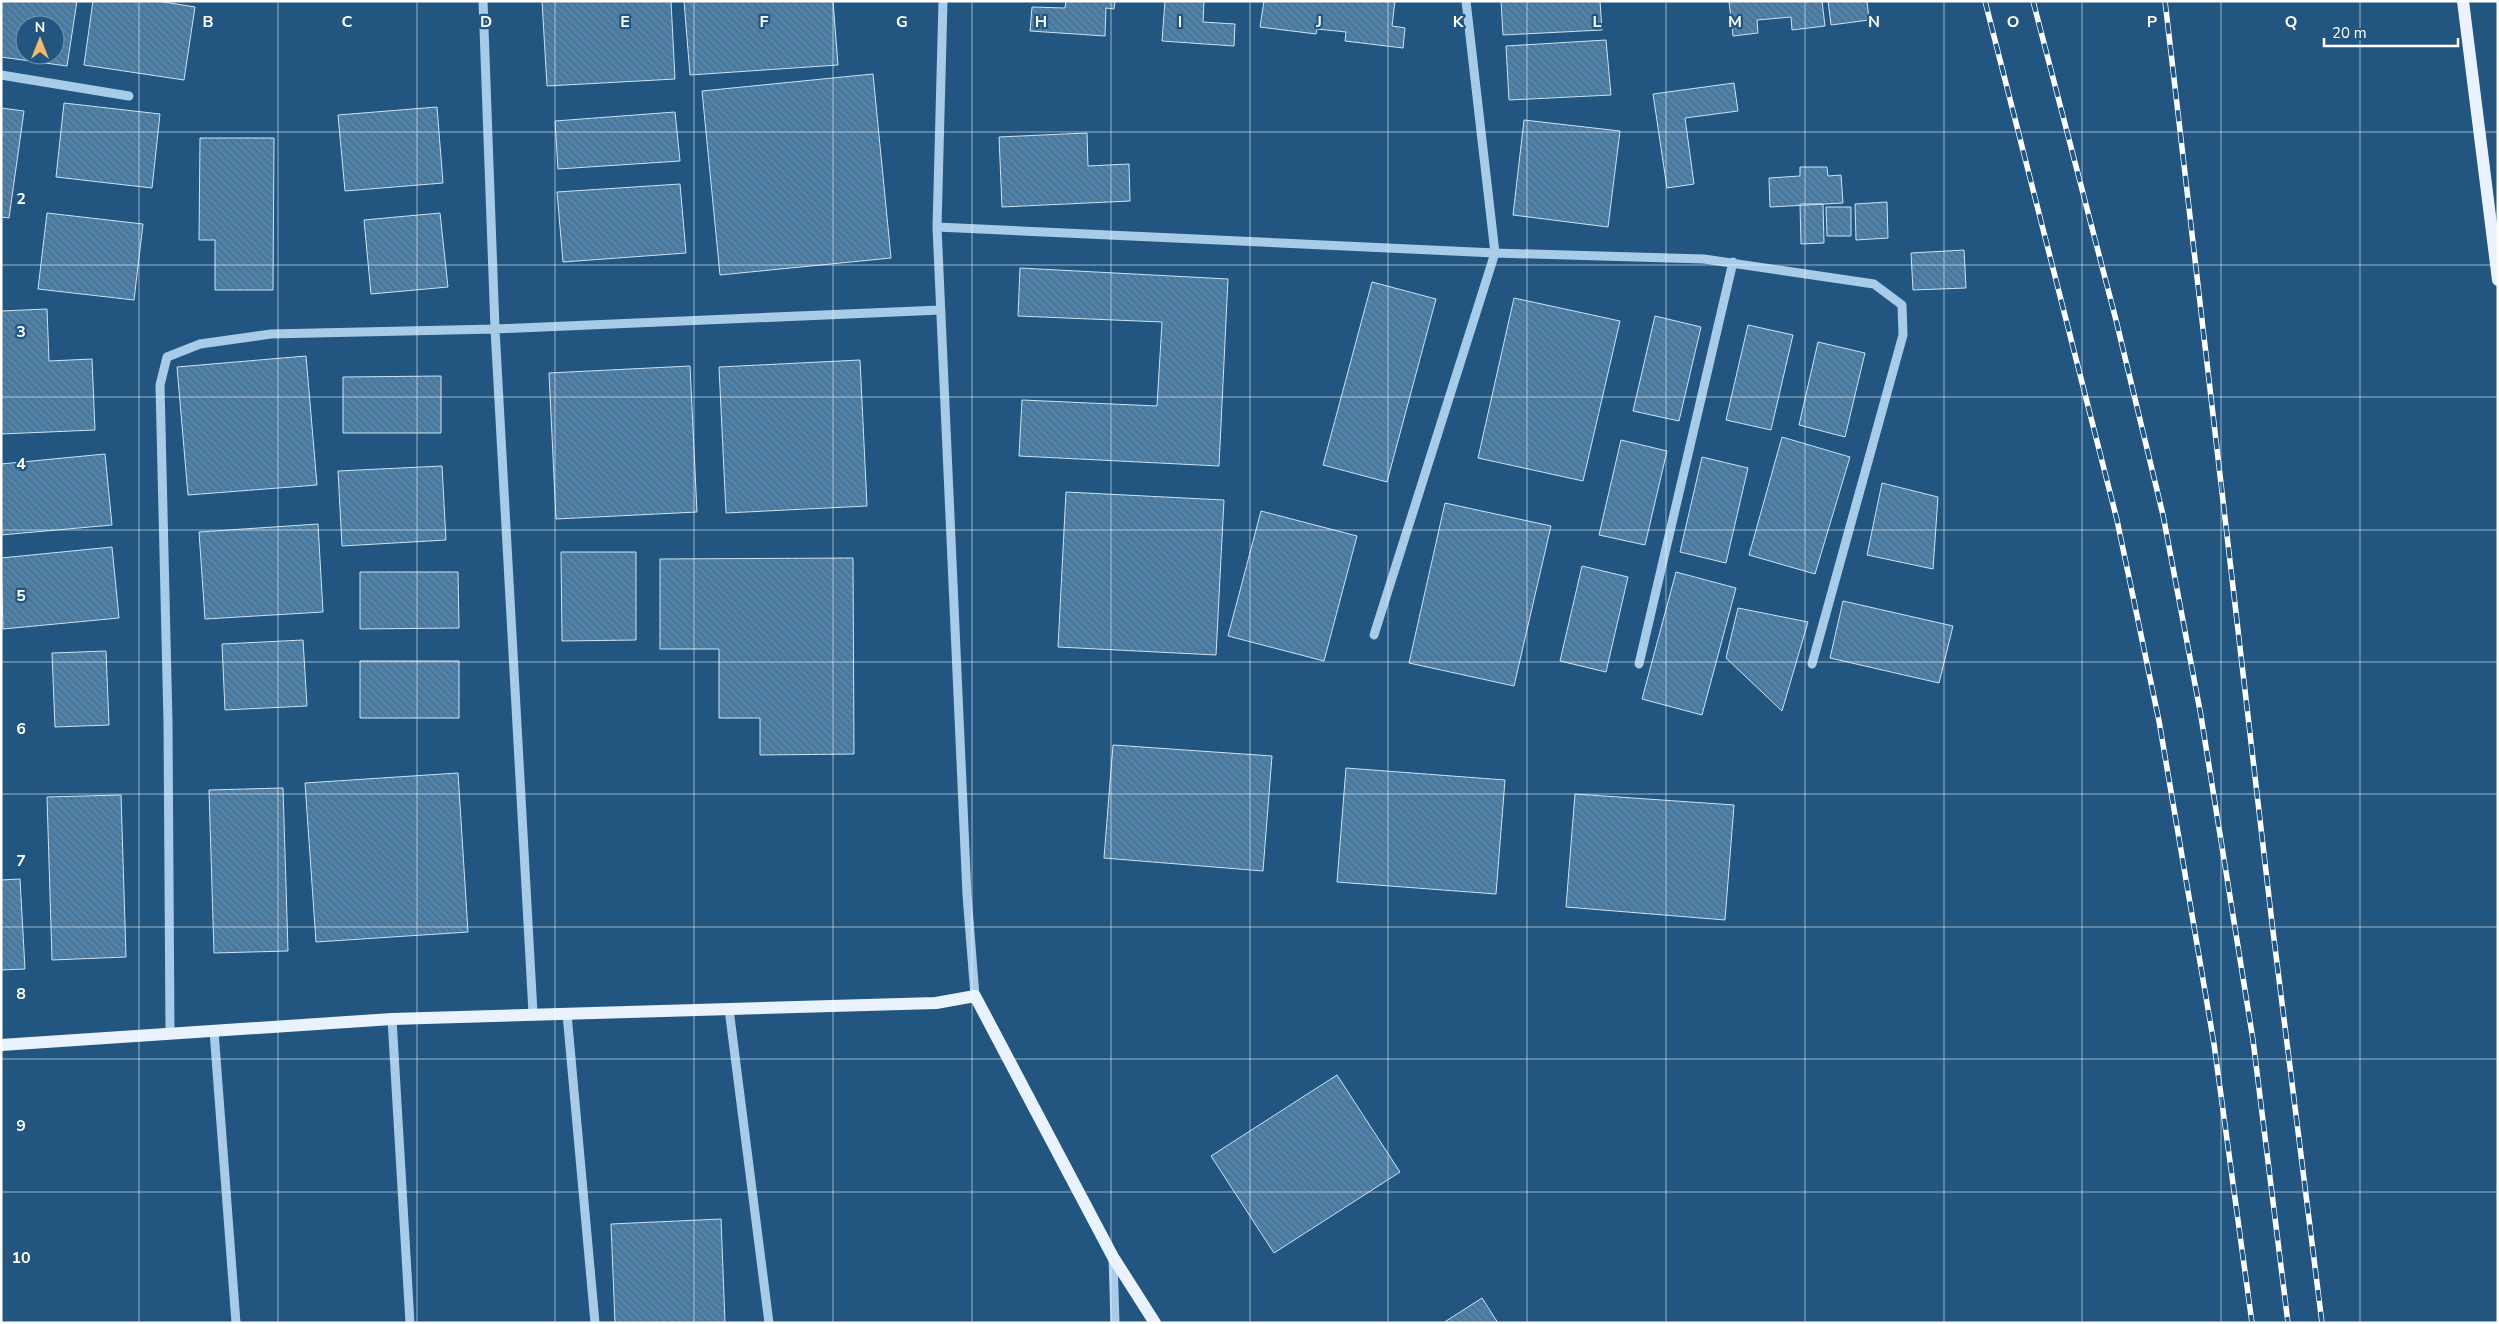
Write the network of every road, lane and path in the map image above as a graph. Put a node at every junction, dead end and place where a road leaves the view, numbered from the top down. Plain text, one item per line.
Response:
1 (483, 1) edge
2 (944, 1) edge
3 (1466, 1) edge
4 (2463, 1) edge
5 (1, 74) edge
6 (129, 96) dead end
7 (937, 227) junction
8 (1495, 253) junction
9 (1733, 262) junction
10 (2498, 280) edge
11 (941, 310) junction
12 (495, 329) junction
13 (1374, 635) dead end
14 (1640, 664) dead end
15 (1812, 664) dead end
16 (975, 996) junction
17 (729, 1009) junction
18 (533, 1013) junction
19 (567, 1014) junction
20 (392, 1019) junction
21 (214, 1031) junction
22 (170, 1034) junction
23 (1, 1045) edge
24 (1113, 1257) junction
25 (236, 1323) edge
26 (410, 1323) edge
27 (595, 1323) edge
28 (769, 1323) edge
29 (1115, 1323) edge
30 (1155, 1323) edge

1 - 12 street
2 - 7 street
3 - 8 street
4 - 10 main road
5 - 6 street
7 - 8 street
7 - 11 street
8 - 9 street
8 - 13 street
9 - 14 street
9 - 15 street
11 - 12 street
11 - 16 street
12 - 18 street
12 - 22 street
16 - 17 main road
16 - 24 main road
17 - 19 main road
17 - 28 street
18 - 19 main road
18 - 20 main road
19 - 27 street
20 - 21 main road
20 - 26 street
21 - 22 main road
21 - 25 street
22 - 23 main road
24 - 29 street
24 - 30 main road

